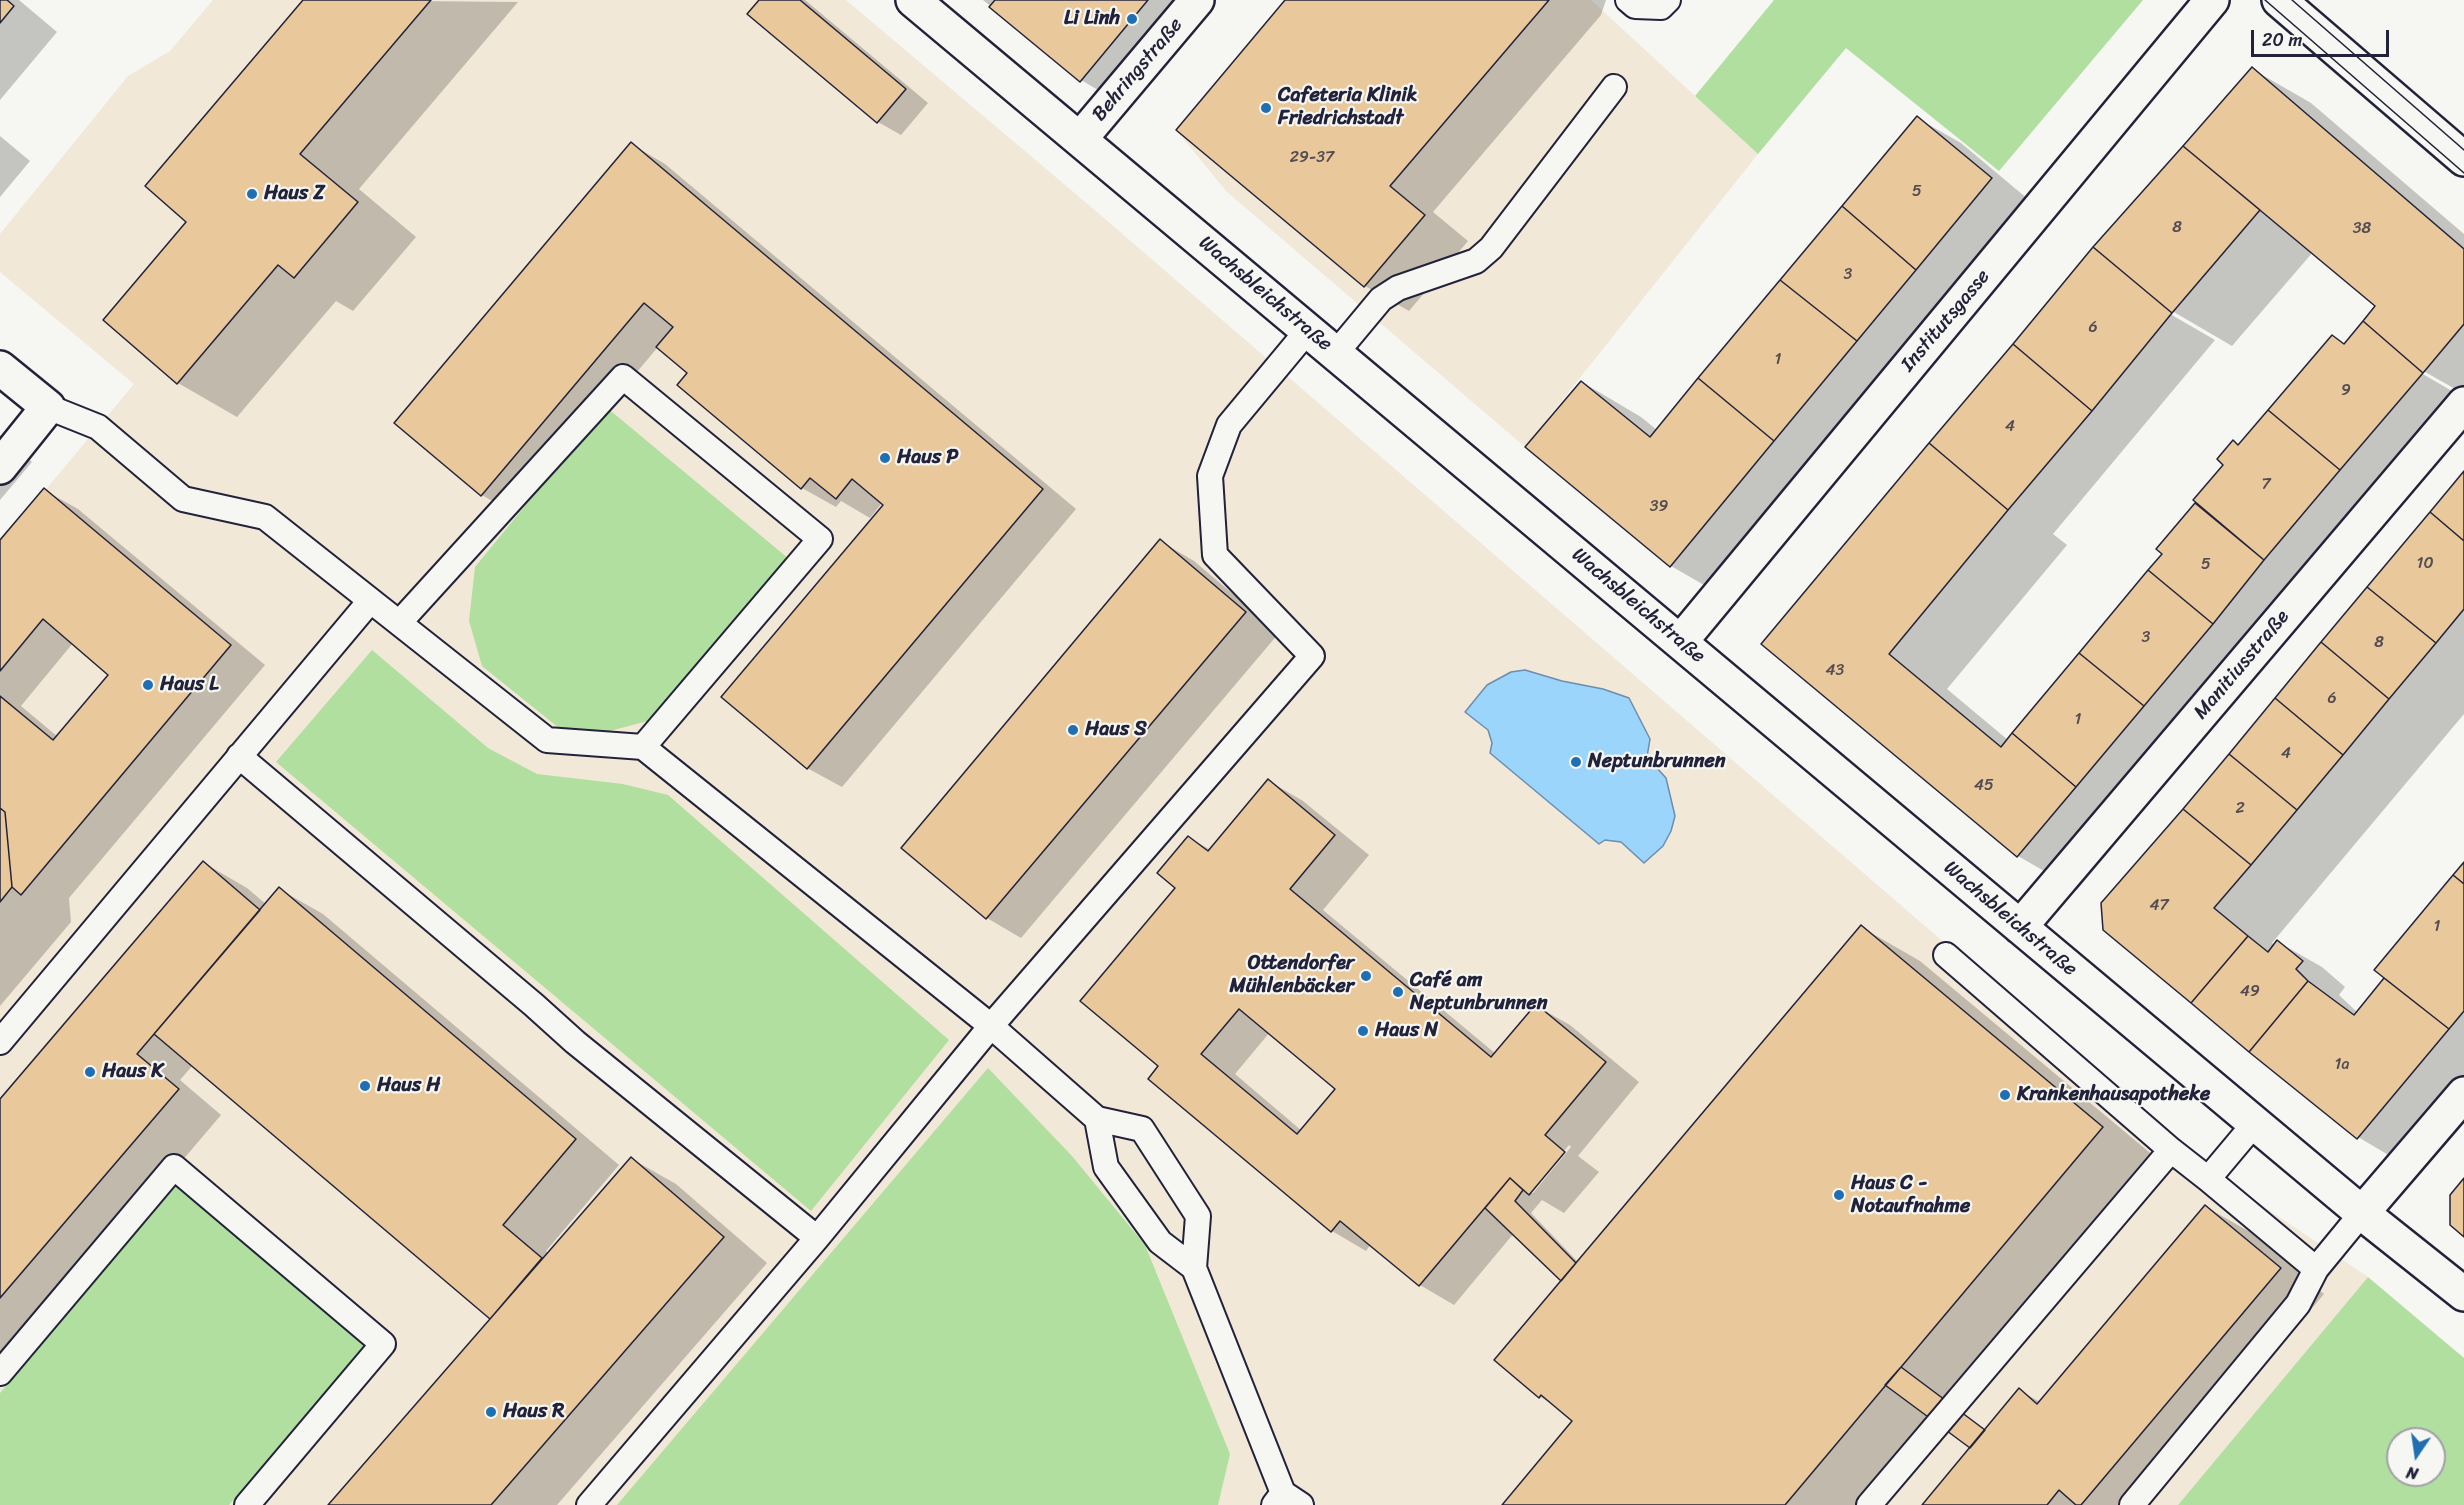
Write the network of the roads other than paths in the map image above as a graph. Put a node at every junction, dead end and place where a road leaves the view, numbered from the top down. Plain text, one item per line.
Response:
1 (913, 0) edge
2 (1197, 0) edge
3 (1628, 0) edge
4 (1668, 0) edge
5 (2212, 0) edge
6 (2279, 0) edge
7 (1614, 87) dead end
8 (1080, 139) junction
9 (2464, 159) edge
10 (1308, 330) junction
11 (1336, 353) junction
12 (0, 368) edge
13 (2464, 404) edge
14 (48, 407) junction
15 (0, 467) edge
16 (370, 601) junction
17 (399, 623) junction
18 (1681, 641) junction
19 (643, 747) junction
20 (239, 756) junction
21 (2020, 927) junction
22 (1946, 955) dead end
23 (991, 1026) junction
24 (0, 1042) edge
25 (2464, 1094) edge
26 (1097, 1119) junction
27 (2255, 1123) junction
28 (2171, 1150) junction
29 (2208, 1179) junction
30 (2362, 1213) junction
31 (817, 1238) junction
32 (1194, 1268) junction
33 (2316, 1269) junction
34 (2464, 1294) edge
35 (0, 1373) edge
36 (1286, 1501) edge
37 (247, 1505) edge
38 (589, 1505) edge
39 (1869, 1505) edge
40 (2132, 1505) edge

1 - 8 street, Wachsbleichstraße
2 - 8 street, Behringstraße
3 - 4 lane
5 - 18 street, Institutsgasse
6 - 9 street
7 - 11 lane
8 - 10 street, Wachsbleichstraße
10 - 11 street, Wachsbleichstraße
10 - 23 lane
11 - 18 street, Wachsbleichstraße
12 - 14 street
13 - 21 street, Manitiusstraße
14 - 15 street
14 - 16 lane
16 - 17 lane
16 - 20 lane
17 - 19 lane
17 - 19 lane
18 - 21 street, Wachsbleichstraße
19 - 23 lane
20 - 24 lane
20 - 31 lane
21 - 27 street, Wachsbleichstraße
22 - 28 lane
23 - 26 lane
23 - 31 lane
25 - 30 street
26 - 32 lane
26 - 32 lane
27 - 29 lane
27 - 30 street, Wachsbleichstraße
28 - 29 lane
28 - 39 lane
29 - 33 lane
30 - 33 lane
30 - 34 street, Wachsbleichstraße
31 - 38 lane
32 - 36 lane
33 - 40 lane
35 - 37 lane

